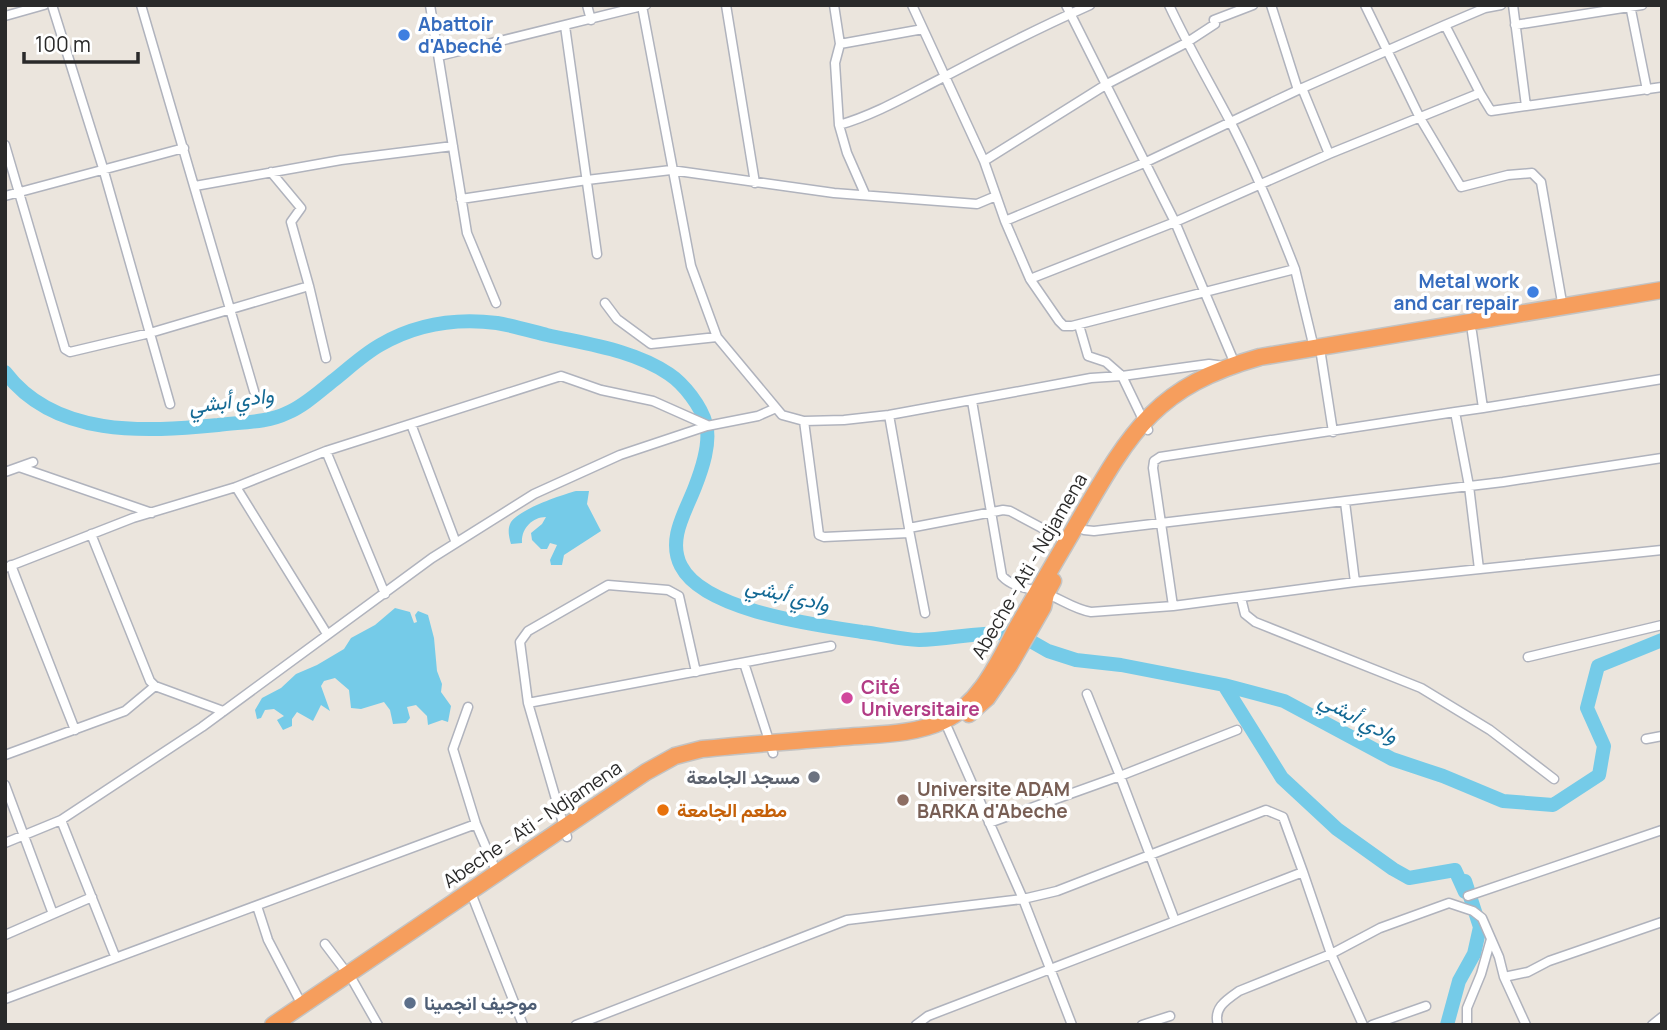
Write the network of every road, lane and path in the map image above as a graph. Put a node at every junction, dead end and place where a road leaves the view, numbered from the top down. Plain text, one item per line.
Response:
1 (44, 5) edge
2 (52, 5) edge
3 (141, 5) edge
4 (430, 5) edge
5 (587, 5) edge
6 (726, 5) edge
7 (834, 5) edge
8 (912, 5) edge
9 (1066, 5) edge
10 (1090, 5) edge
11 (1169, 5) edge
12 (1271, 5) edge
13 (1366, 5) edge
14 (1501, 5) edge
15 (1513, 5) edge
16 (1643, 5) edge
17 (644, 6) edge
18 (1249, 6) edge
19 (1631, 6) edge
20 (1072, 13) junction
21 (5, 16) edge
22 (591, 20) junction
23 (1445, 25) junction
24 (1515, 25) junction
25 (565, 26) junction
26 (923, 29) junction
27 (1186, 43) junction
28 (840, 44) junction
29 (1386, 50) junction
30 (439, 56) junction
31 (945, 76) junction
32 (1107, 84) junction
33 (1662, 87) edge
34 (1300, 89) junction
35 (1647, 90) junction
36 (1480, 93) junction
37 (1526, 106) junction
38 (1420, 118) junction
39 (1231, 123) junction
40 (839, 125) junction
41 (5, 145) edge
42 (453, 146) junction
43 (184, 148) junction
44 (1329, 154) junction
45 (984, 162) junction
46 (1144, 163) junction
47 (103, 169) junction
48 (671, 170) junction
49 (271, 172) junction
50 (587, 180) junction
51 (755, 183) junction
52 (1261, 184) junction
53 (195, 186) junction
54 (19, 192) junction
55 (865, 194) junction
56 (5, 196) edge
57 (996, 196) junction
58 (461, 200) junction
59 (1005, 221) junction
60 (1175, 222) junction
61 (597, 254) dead end
62 (1295, 269) junction
63 (1030, 279) junction
64 (309, 286) junction
65 (1206, 290) junction
66 (1662, 290) edge
67 (1662, 299) edge
68 (496, 303) dead end
69 (605, 303) dead end
70 (231, 307) junction
71 (1563, 307) junction
72 (1079, 325) junction
73 (1432, 332) junction
74 (1472, 332) junction
75 (150, 333) junction
76 (717, 337) junction
77 (1317, 352) junction
78 (326, 358) dead end
79 (1232, 365) junction
80 (1122, 376) junction
81 (1662, 379) edge
82 (254, 391) dead end
83 (972, 401) junction
84 (170, 404) dead end
85 (776, 408) junction
86 (1483, 408) junction
87 (1455, 412) junction
88 (889, 415) junction
89 (804, 421) junction
90 (411, 424) junction
91 (707, 426) junction
92 (1146, 426) junction
93 (1333, 432) junction
94 (326, 451) junction
95 (1662, 458) edge
96 (33, 462) dead end
97 (19, 467) junction
98 (5, 472) edge
99 (1469, 486) junction
100 (236, 487) junction
101 (1345, 502) junction
102 (152, 513) junction
103 (992, 513) junction
104 (1159, 524) junction
105 (1080, 528) junction
106 (909, 531) junction
107 (91, 534) junction
108 (456, 543) junction
109 (1069, 543) junction
110 (1662, 550) edge
111 (8, 566) edge
112 (1479, 569) junction
113 (1355, 582) junction
114 (385, 594) junction
115 (1039, 598) junction
116 (1241, 598) junction
117 (1173, 606) junction
118 (925, 613) dead end
119 (1662, 625) edge
120 (327, 635) junction
121 (831, 646) dead end
122 (1528, 657) dead end
123 (744, 663) junction
124 (1000, 670) junction
125 (696, 672) junction
126 (155, 686) junction
127 (1087, 694) dead end
128 (528, 703) junction
129 (468, 707) dead end
130 (223, 711) junction
131 (948, 729) junction
132 (75, 730) junction
133 (1237, 730) dead end
134 (1662, 736) edge
135 (1646, 739) dead end
136 (772, 748) junction
137 (5, 755) edge
138 (1120, 776) junction
139 (1554, 779) dead end
140 (5, 785) edge
141 (61, 820) junction
142 (989, 823) junction
143 (476, 824) junction
144 (1662, 830) edge
145 (565, 833) junction
146 (23, 836) junction
147 (5, 843) edge
148 (1150, 855) junction
149 (1303, 872) junction
150 (497, 873) junction
151 (1468, 896) dead end
152 (92, 897) junction
153 (473, 898) junction
154 (1023, 899) junction
155 (257, 906) junction
156 (53, 915) junction
157 (1175, 921) junction
158 (1662, 922) edge
159 (420, 930) junction
160 (5, 935) edge
161 (1490, 939) junction
162 (325, 944) dead end
163 (1331, 954) junction
164 (115, 956) junction
165 (1051, 969) junction
166 (1504, 977) junction
167 (350, 978) junction
168 (5, 999) edge
169 (302, 1005) junction
170 (1426, 1006) dead end
171 (1170, 1016) dead end
172 (1662, 1017) edge
173 (273, 1025) edge
174 (288, 1025) edge
175 (378, 1025) edge
176 (523, 1025) edge
177 (576, 1025) edge
178 (916, 1025) edge
179 (1072, 1025) edge
180 (1142, 1025) edge
181 (1218, 1025) edge
182 (1363, 1025) edge
183 (1372, 1025) edge
184 (1467, 1025) edge
185 (1526, 1025) edge
186 (1652, 1025) edge

1 - 21 street
2 - 47 street
3 - 43 street
4 - 30 street
5 - 22 street
6 - 51 street
7 - 28 street
8 - 26 street
9 - 20 street
10 - 20 street
11 - 27 street
12 - 34 street
13 - 29 street
14 - 23 street
15 - 24 street
16 - 19 street
17 - 22 street
17 - 48 street
18 - 27 street
19 - 24 street
19 - 35 street
20 - 31 street
20 - 32 street
22 - 25 street
23 - 29 street
23 - 36 street
24 - 37 street
25 - 30 street
25 - 50 street
26 - 28 street
26 - 31 street
27 - 32 street
27 - 39 street
28 - 40 street
29 - 34 street
29 - 38 street
30 - 42 street
31 - 40 street
31 - 45 street
32 - 45 street
32 - 46 street
33 - 35 street
34 - 39 street
34 - 44 street
35 - 37 street
36 - 37 street
36 - 38 street
38 - 44 street
38 - 71 street
39 - 46 street
39 - 52 street
40 - 55 street
41 - 54 street
42 - 49 street
42 - 58 street
43 - 47 street
43 - 53 street
44 - 52 street
45 - 57 street
46 - 59 street
46 - 60 street
47 - 54 street
47 - 75 street
48 - 50 street
48 - 51 street
48 - 76 street
49 - 53 street
49 - 64 street
50 - 58 street
50 - 61 street
51 - 55 street
52 - 60 street
52 - 62 street
53 - 70 street
54 - 56 street
54 - 75 street
55 - 57 street
57 - 59 street
58 - 68 street
59 - 63 street
60 - 63 street
60 - 65 street
62 - 65 street
62 - 77 street
63 - 72 street
64 - 70 street
64 - 78 street
65 - 72 street
65 - 79 street
66 - 71 highway, Abeche - Ati - Ndjamena
67 - 74 highway, Abeche - Ati - Ndjamena
69 - 76 street
70 - 75 street
70 - 82 street
71 - 73 highway, Abeche - Ati - Ndjamena
72 - 80 street
73 - 74 highway, Abeche - Ati - Ndjamena
73 - 77 highway, Abeche - Ati - Ndjamena
74 - 86 street
75 - 84 street
76 - 85 street
77 - 79 highway, Abeche - Ati - Ndjamena
77 - 92 highway, Abeche - Ati - Ndjamena
77 - 93 street
79 - 80 street
79 - 92 highway, Abeche - Ati - Ndjamena
80 - 83 street
80 - 92 street
81 - 86 street
83 - 88 street
83 - 103 street
85 - 89 street
85 - 91 street
86 - 87 street
87 - 93 street
87 - 99 street
88 - 89 street
88 - 106 street
89 - 106 street
90 - 91 street
90 - 94 street
90 - 108 street
91 - 108 street
92 - 105 highway, Abeche - Ati - Ndjamena
93 - 104 street
94 - 100 street
94 - 114 street
95 - 99 street
96 - 97 street
97 - 98 street
97 - 102 street
99 - 101 street
99 - 112 street
100 - 102 street
100 - 120 street
101 - 104 street
101 - 113 street
102 - 107 street
103 - 106 street
103 - 109 street
103 - 115 street
104 - 105 street
104 - 117 street
105 - 109 highway, Abeche - Ati - Ndjamena
106 - 118 street
107 - 111 street
107 - 126 street
108 - 114 street
109 - 115 highway, Abeche - Ati - Ndjamena
110 - 112 street
111 - 132 street
112 - 113 street
113 - 116 street
114 - 120 street
115 - 117 street
115 - 124 highway, Abeche - Ati - Ndjamena
116 - 117 street
116 - 139 street
119 - 122 street
120 - 130 street
121 - 123 street
123 - 125 street
123 - 136 street
124 - 131 highway, Abeche - Ati - Ndjamena
124 - 136 highway, Abeche - Ati - Ndjamena
125 - 128 street
125 - 128 street
126 - 130 street
126 - 132 street
127 - 138 street
128 - 145 street
129 - 143 street
130 - 141 street
131 - 136 highway, Abeche - Ati - Ndjamena
131 - 142 street
132 - 137 street
133 - 138 street
134 - 135 street
136 - 145 highway, Abeche - Ati - Ndjamena
138 - 142 street
138 - 148 street
140 - 146 street
141 - 146 street
141 - 152 street
142 - 154 street
143 - 150 street
143 - 155 street
144 - 151 street
145 - 150 highway, Abeche - Ati - Ndjamena
145 - 153 highway, Abeche - Ati - Ndjamena
146 - 147 street
146 - 156 street
148 - 149 street
148 - 154 street
148 - 157 street
149 - 157 street
149 - 163 street
150 - 159 highway, Abeche - Ati - Ndjamena
152 - 156 street
152 - 164 street
153 - 159 highway, Abeche - Ati - Ndjamena
153 - 176 street
154 - 165 street
154 - 177 street
155 - 164 street
155 - 169 street
156 - 160 street
157 - 165 street
158 - 166 street
159 - 167 highway, Abeche - Ati - Ndjamena
161 - 163 street
161 - 166 street
161 - 184 street
162 - 167 street
163 - 181 street
163 - 182 street
164 - 168 street
165 - 178 street
165 - 179 street
166 - 185 street
167 - 169 highway, Abeche - Ati - Ndjamena
167 - 174 highway, Abeche - Ati - Ndjamena
167 - 175 street
169 - 173 highway, Abeche - Ati - Ndjamena
170 - 183 street
171 - 180 street
172 - 186 street

